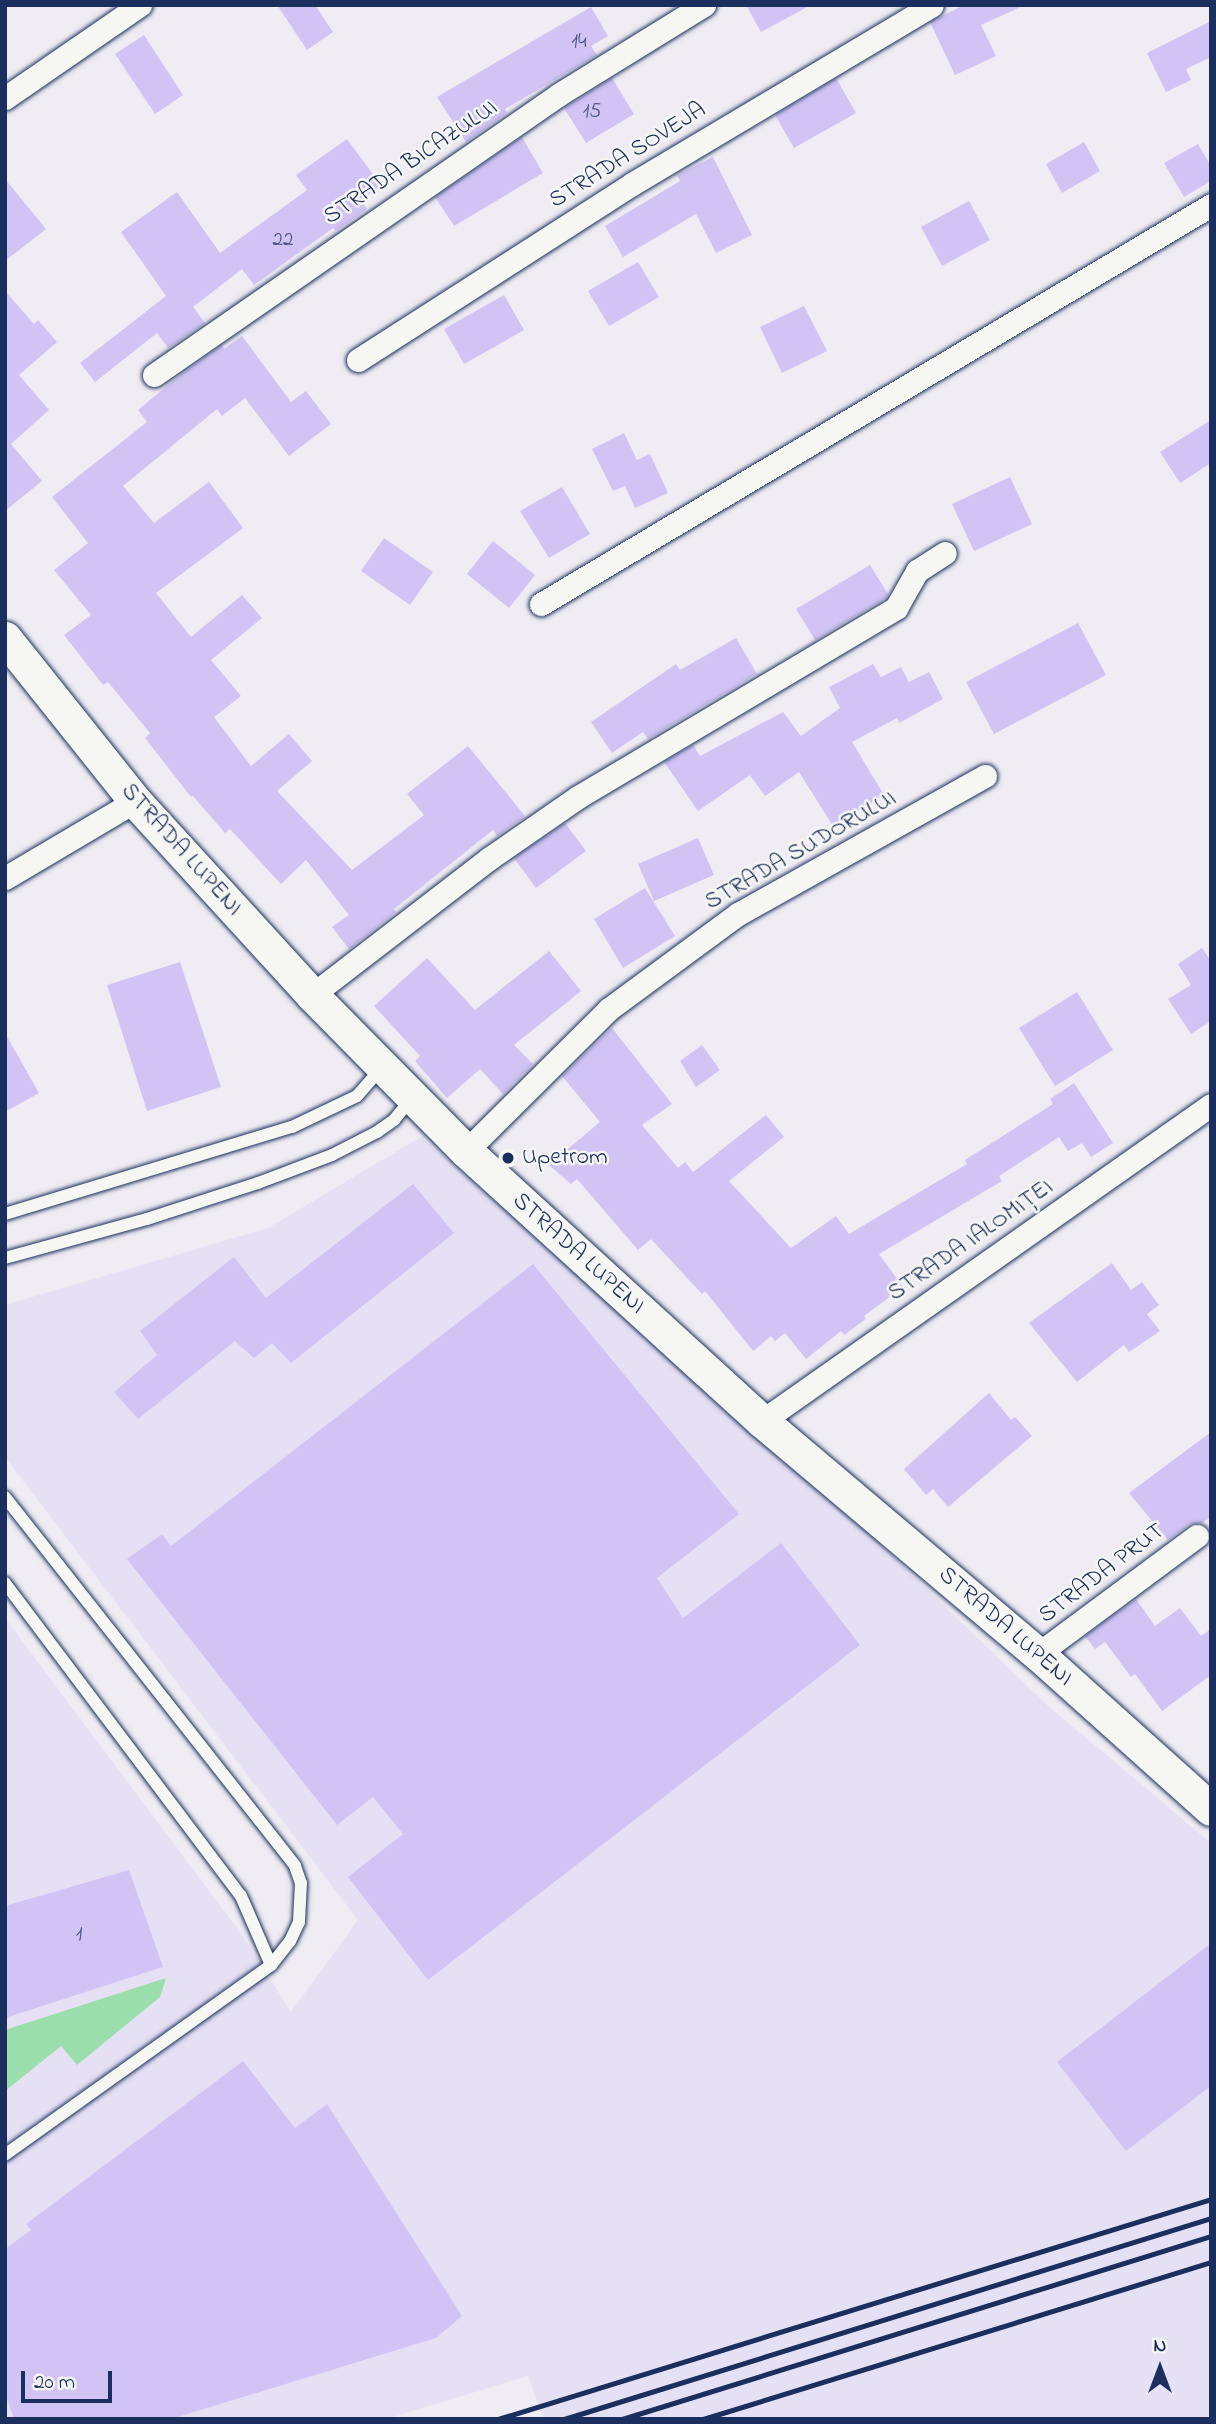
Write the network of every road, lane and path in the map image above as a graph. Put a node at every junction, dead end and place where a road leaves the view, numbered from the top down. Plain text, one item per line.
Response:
1 (140, 5) edge
2 (704, 5) edge
3 (932, 5) edge
4 (5, 98) edge
5 (1211, 205) edge
6 (358, 360) dead end
7 (154, 375) dead end
8 (946, 553) dead end
9 (541, 604) dead end
10 (10, 653) edge
11 (985, 776) dead end
12 (135, 801) junction
13 (5, 878) edge
14 (312, 995) junction
15 (382, 1067) junction
16 (412, 1098) junction
17 (1211, 1105) edge
18 (466, 1151) junction
19 (5, 1214) edge
20 (5, 1258) edge
21 (762, 1420) junction
22 (5, 1497) edge
23 (1197, 1536) dead end
24 (5, 1583) edge
25 (1038, 1654) junction
26 (1211, 1809) edge
27 (271, 1965) junction
28 (5, 2155) edge

1 - 4 street
2 - 7 street, STRADA BICAZULUI
3 - 6 street, STRADA SOVEJA
5 - 9 street
8 - 14 street
10 - 12 street, STRADA LUPENI
11 - 18 street, STRADA SUDORULUI
12 - 13 street
12 - 14 street, STRADA LUPENI
14 - 15 street, STRADA LUPENI
15 - 16 street, STRADA LUPENI
15 - 19 lane
16 - 18 street, STRADA LUPENI
16 - 20 lane
17 - 21 street, STRADA IALOMIȚEI
18 - 21 street, STRADA LUPENI
21 - 25 street, STRADA LUPENI
22 - 27 lane
23 - 25 street, STRADA PRUT
24 - 27 lane
25 - 26 street, STRADA LUPENI
27 - 28 lane

